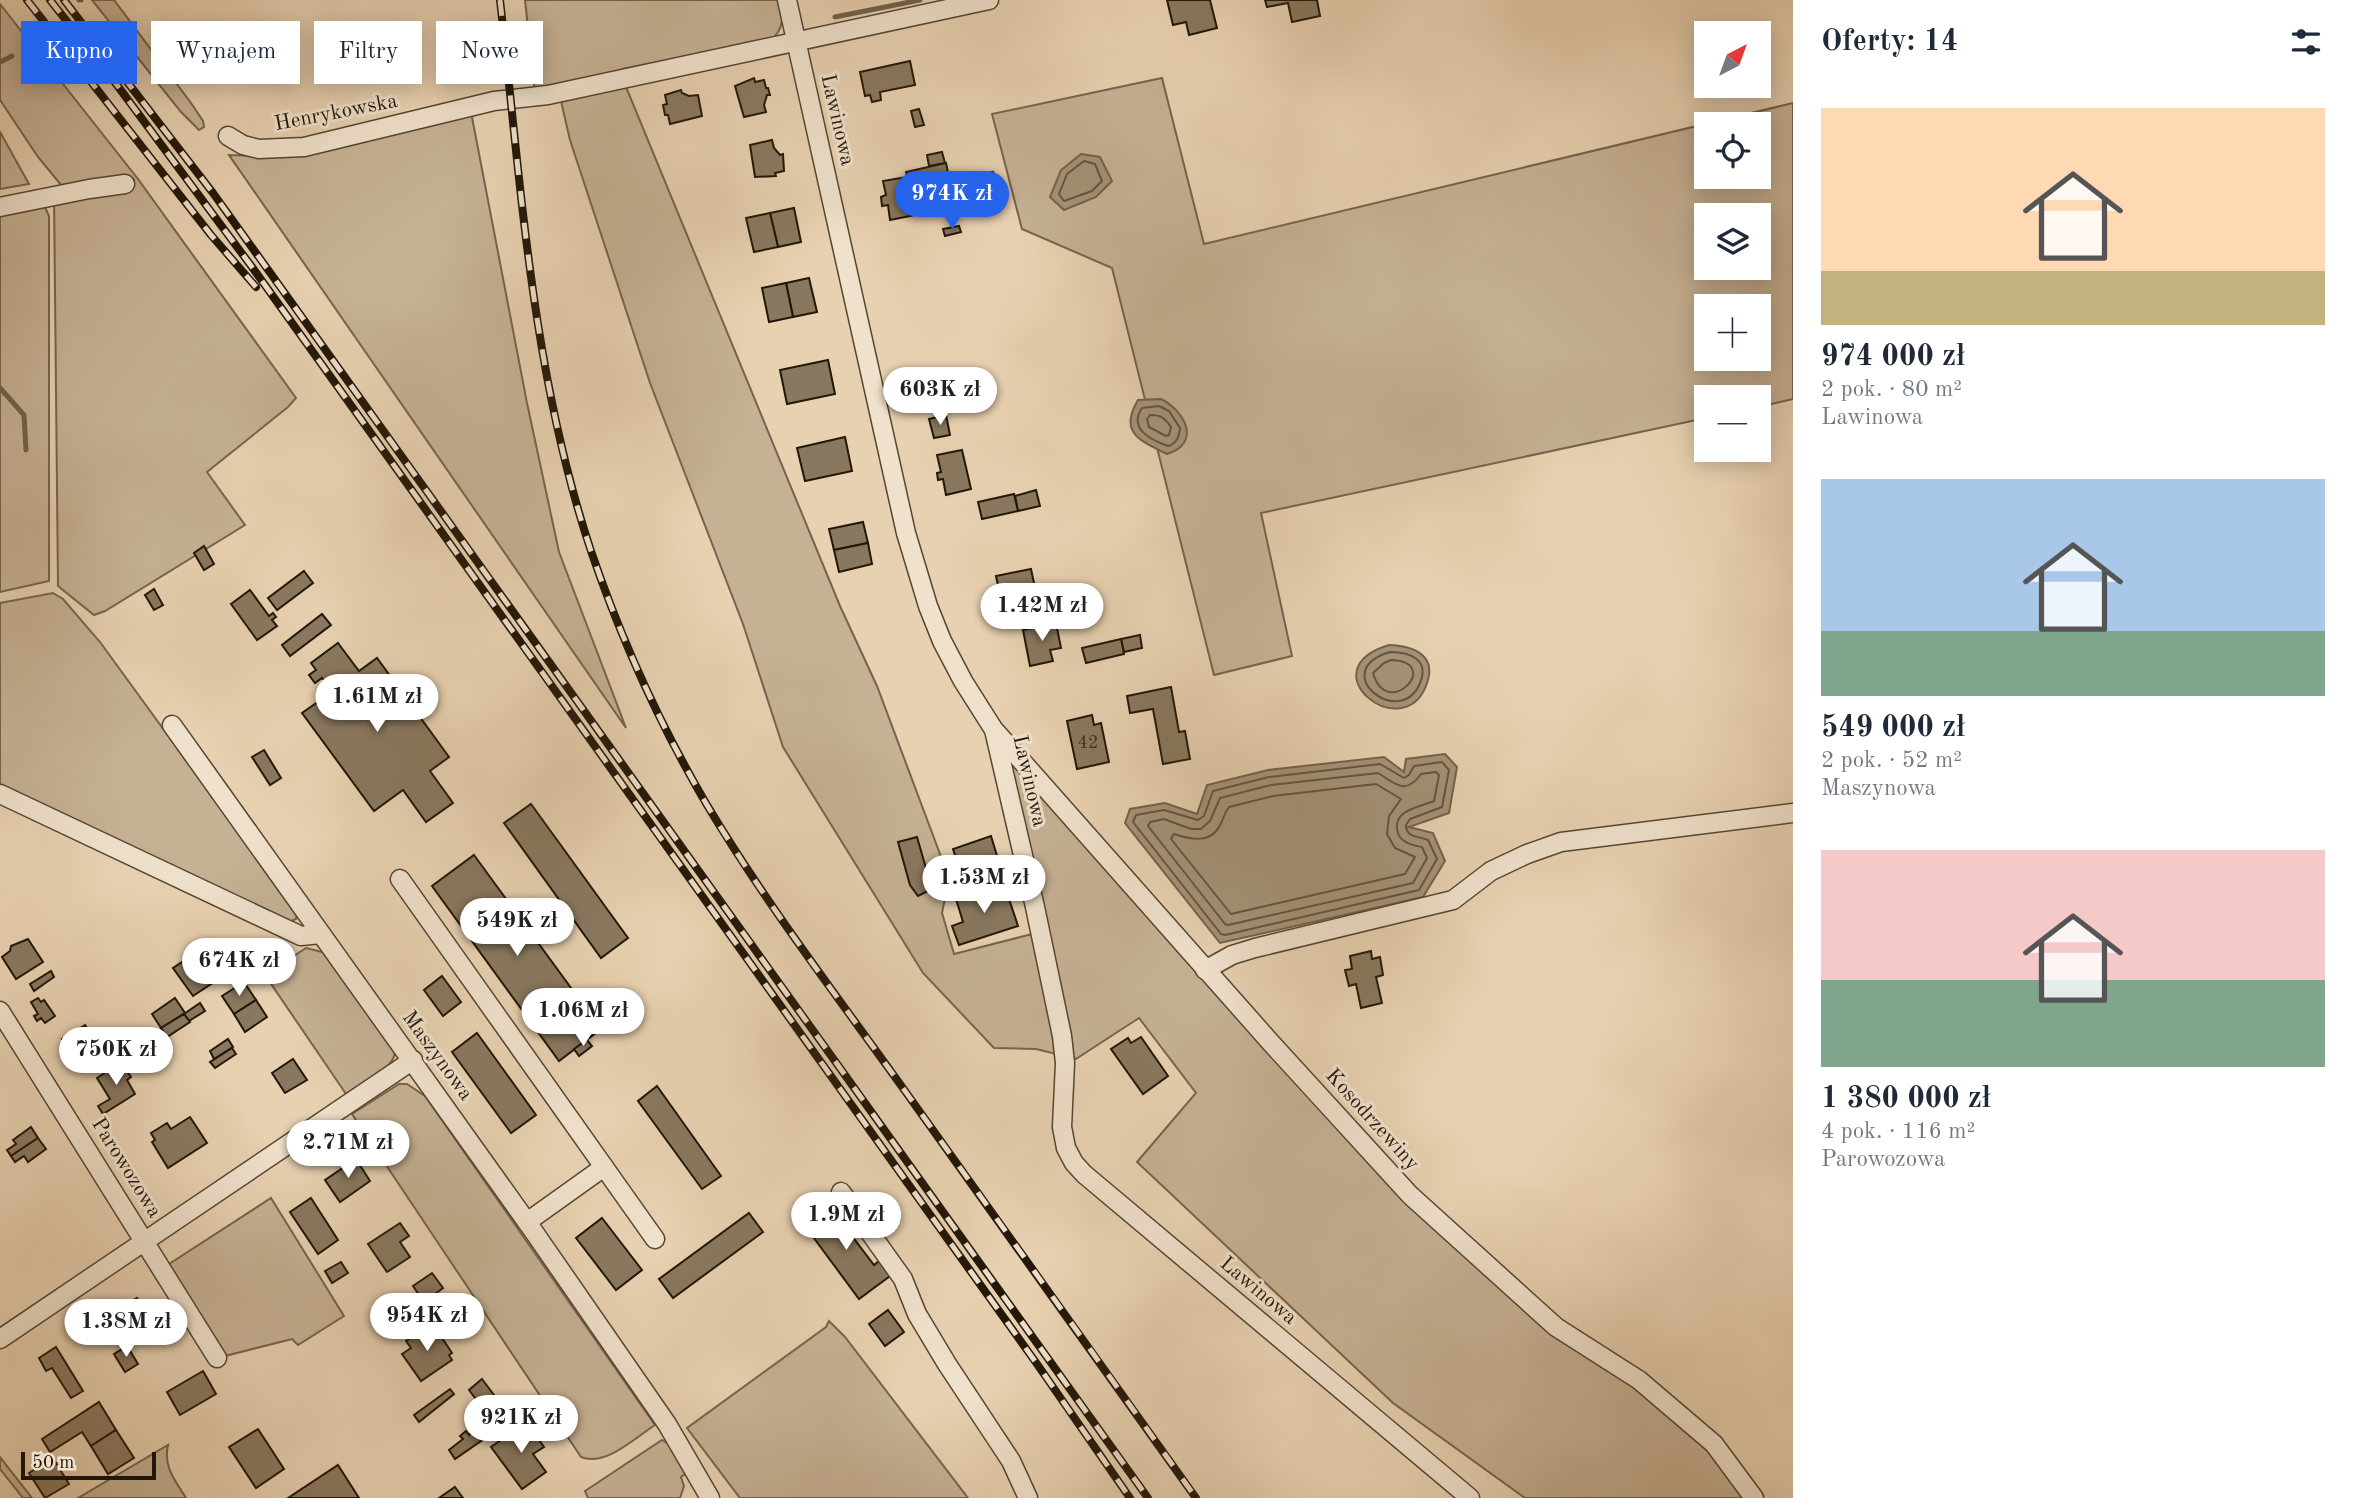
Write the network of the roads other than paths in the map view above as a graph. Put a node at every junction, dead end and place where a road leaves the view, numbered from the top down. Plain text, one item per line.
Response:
1 (787, 0) edge
2 (989, 0) edge
3 (797, 43) junction
4 (228, 136) dead end
5 (125, 184) dead end
6 (0, 207) edge
7 (172, 725) dead end
8 (994, 730) junction
9 (0, 794) edge
10 (1793, 813) edge
11 (400, 879) dead end
12 (321, 934) junction
13 (1205, 970) junction
14 (0, 1012) edge
15 (413, 1060) junction
16 (604, 1167) junction
17 (841, 1192) dead end
18 (527, 1222) junction
19 (654, 1239) dead end
20 (146, 1242) junction
21 (0, 1339) edge
22 (217, 1358) dead end
23 (710, 1498) edge
24 (1028, 1498) edge
25 (1470, 1498) edge
26 (1754, 1498) edge

1 - 3 street, Lawinowa
2 - 3 street, Henrykowska
3 - 4 street, Henrykowska
3 - 8 street, Lawinowa
5 - 6 street
7 - 12 street, Maszynowa
8 - 13 street, Kosodrzewiny
8 - 25 street, Lawinowa
9 - 12 street
10 - 13 street
11 - 16 street
12 - 15 street, Maszynowa
13 - 26 street, Kosodrzewiny
14 - 20 street, Parowozowa
15 - 18 street, Maszynowa
15 - 20 street
16 - 18 street
16 - 19 street
17 - 24 street
18 - 23 street, Maszynowa
20 - 21 street
20 - 22 street, Parowozowa

